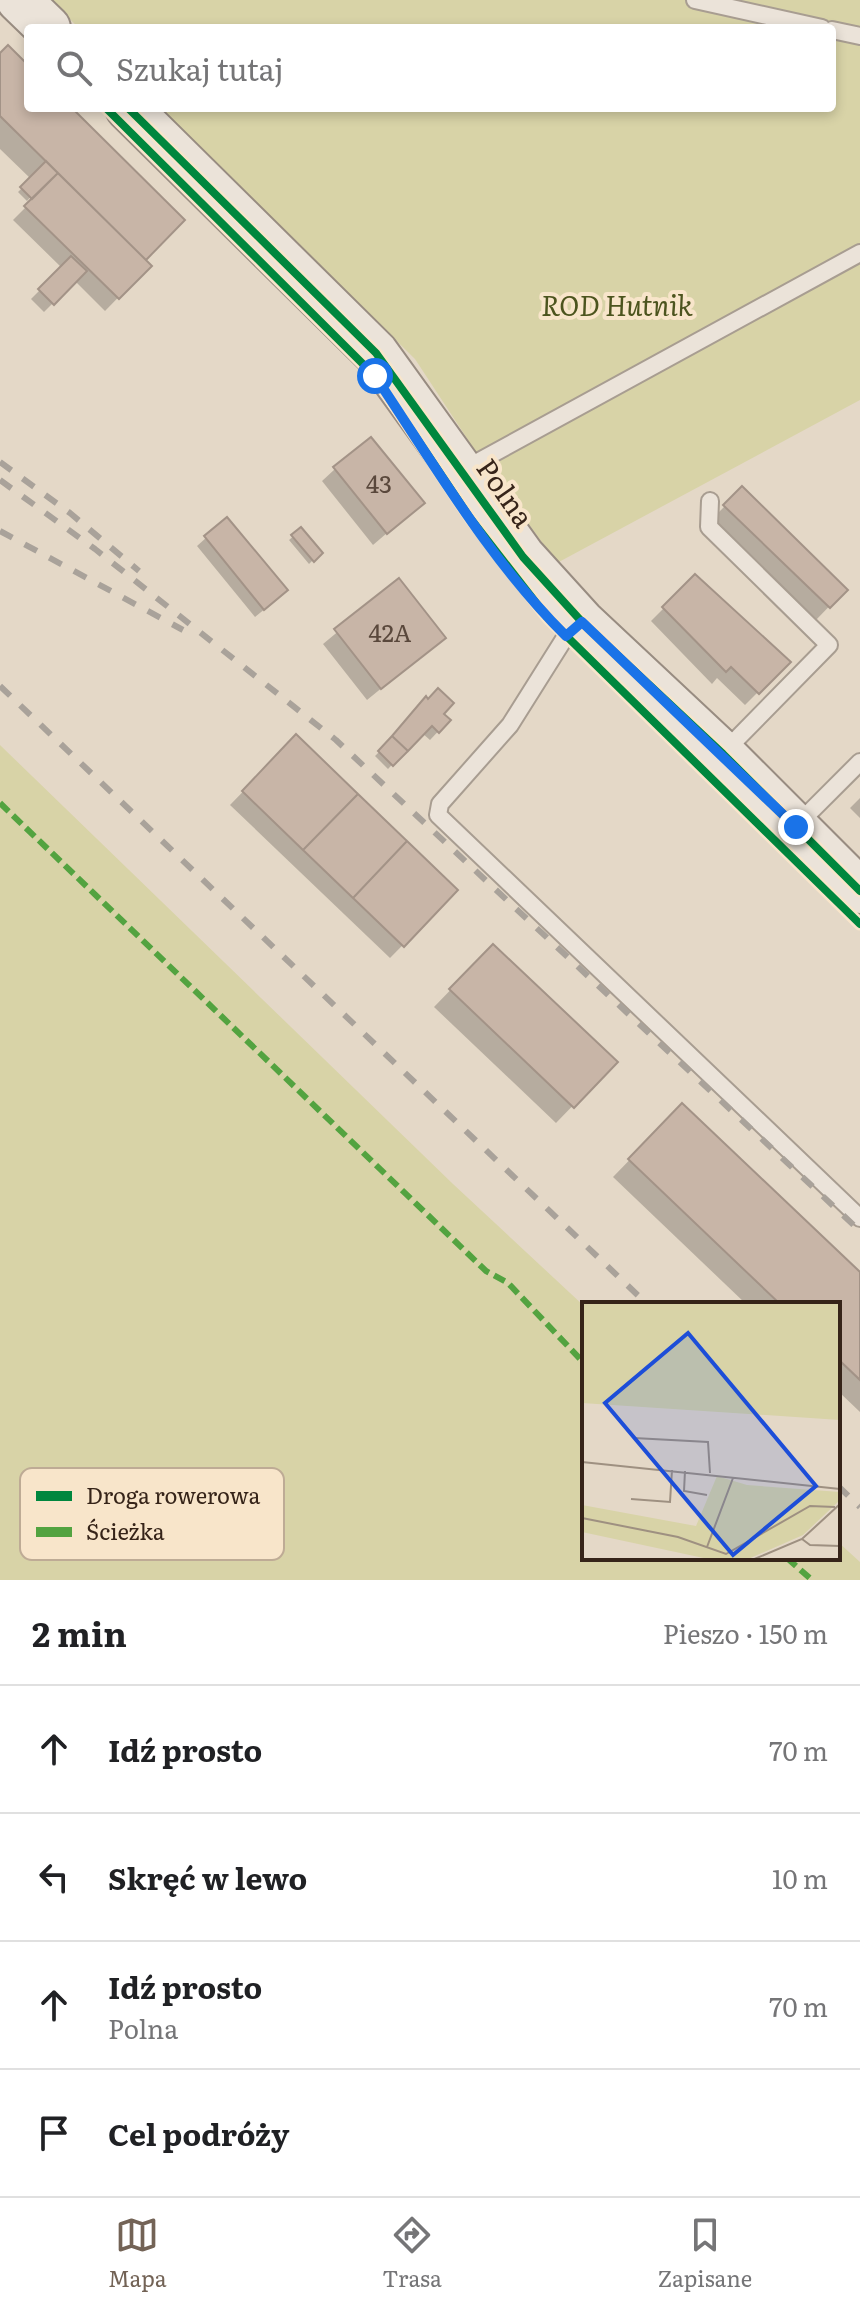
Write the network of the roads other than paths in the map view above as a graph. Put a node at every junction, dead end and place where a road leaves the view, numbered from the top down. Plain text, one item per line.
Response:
1 (19, 0) edge
2 (695, 0) edge
3 (44, 24) edge
4 (804, 24) edge
5 (836, 31) edge
6 (860, 36) edge
7 (132, 112) edge
8 (860, 253) edge
9 (462, 471) junction
10 (710, 501) dead end
11 (582, 622) junction
12 (723, 754) junction
13 (860, 762) edge
14 (796, 827) junction
15 (860, 891) edge
16 (860, 1218) edge

1 - 3 street
2 - 4 lane
5 - 6 lane
7 - 9 street, Polna
8 - 9 lane
9 - 11 street, Polna
10 - 12 lane
11 - 12 street, Polna
11 - 16 lane
12 - 14 street, Polna
13 - 14 lane
14 - 15 street, Polna

